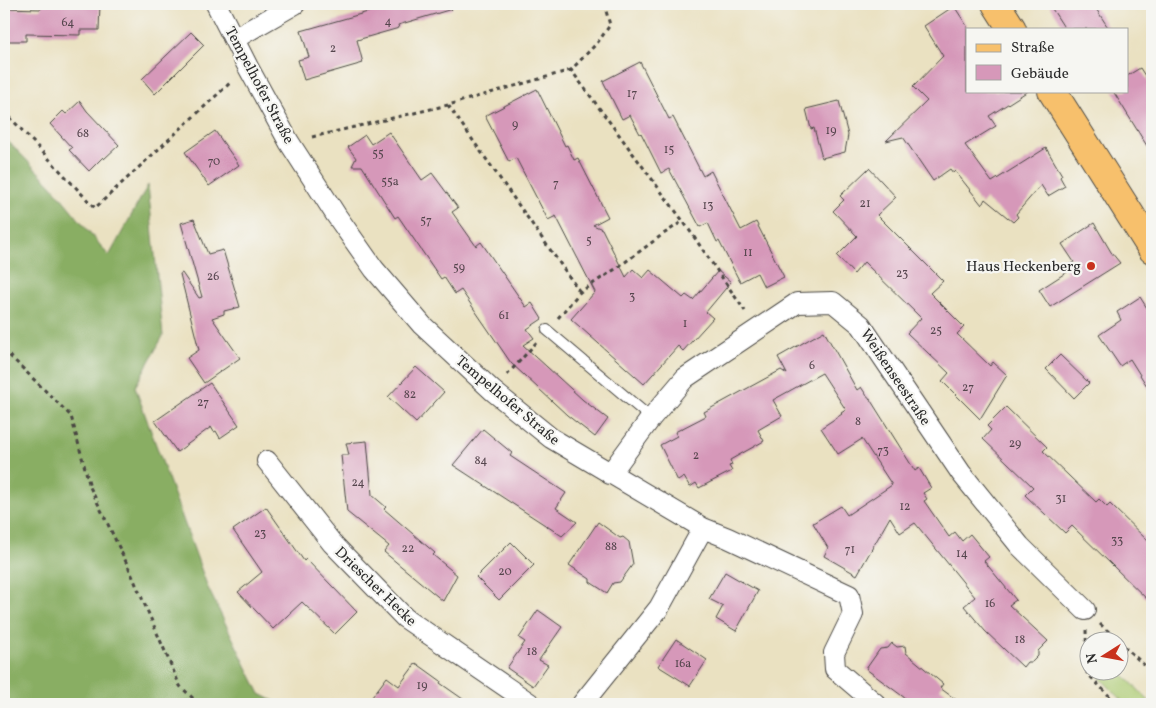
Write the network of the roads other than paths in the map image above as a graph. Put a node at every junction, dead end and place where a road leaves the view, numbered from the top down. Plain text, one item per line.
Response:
1 (216, 4) edge
2 (295, 4) edge
3 (996, 4) edge
4 (1011, 28) edge
5 (234, 39) junction
6 (1053, 92) edge
7 (1152, 249) edge
8 (547, 330) road end
9 (650, 418) junction
10 (267, 462) dead end
11 (610, 474) junction
12 (703, 528) junction
13 (1085, 610) road end
14 (531, 704) edge
15 (582, 704) edge
16 (876, 704) edge

1 - 5 street, Tempelhofer Straße
2 - 5 street
3 - 4 main road
5 - 11 street, Tempelhofer Straße
6 - 7 main road
8 - 9 lane
9 - 11 street, Weißenseestraße
9 - 13 street, Weißenseestraße
10 - 14 street, Driescher Hecke
11 - 12 street, Tempelhofer Straße
12 - 15 street
12 - 16 street, Tempelhofer Straße

